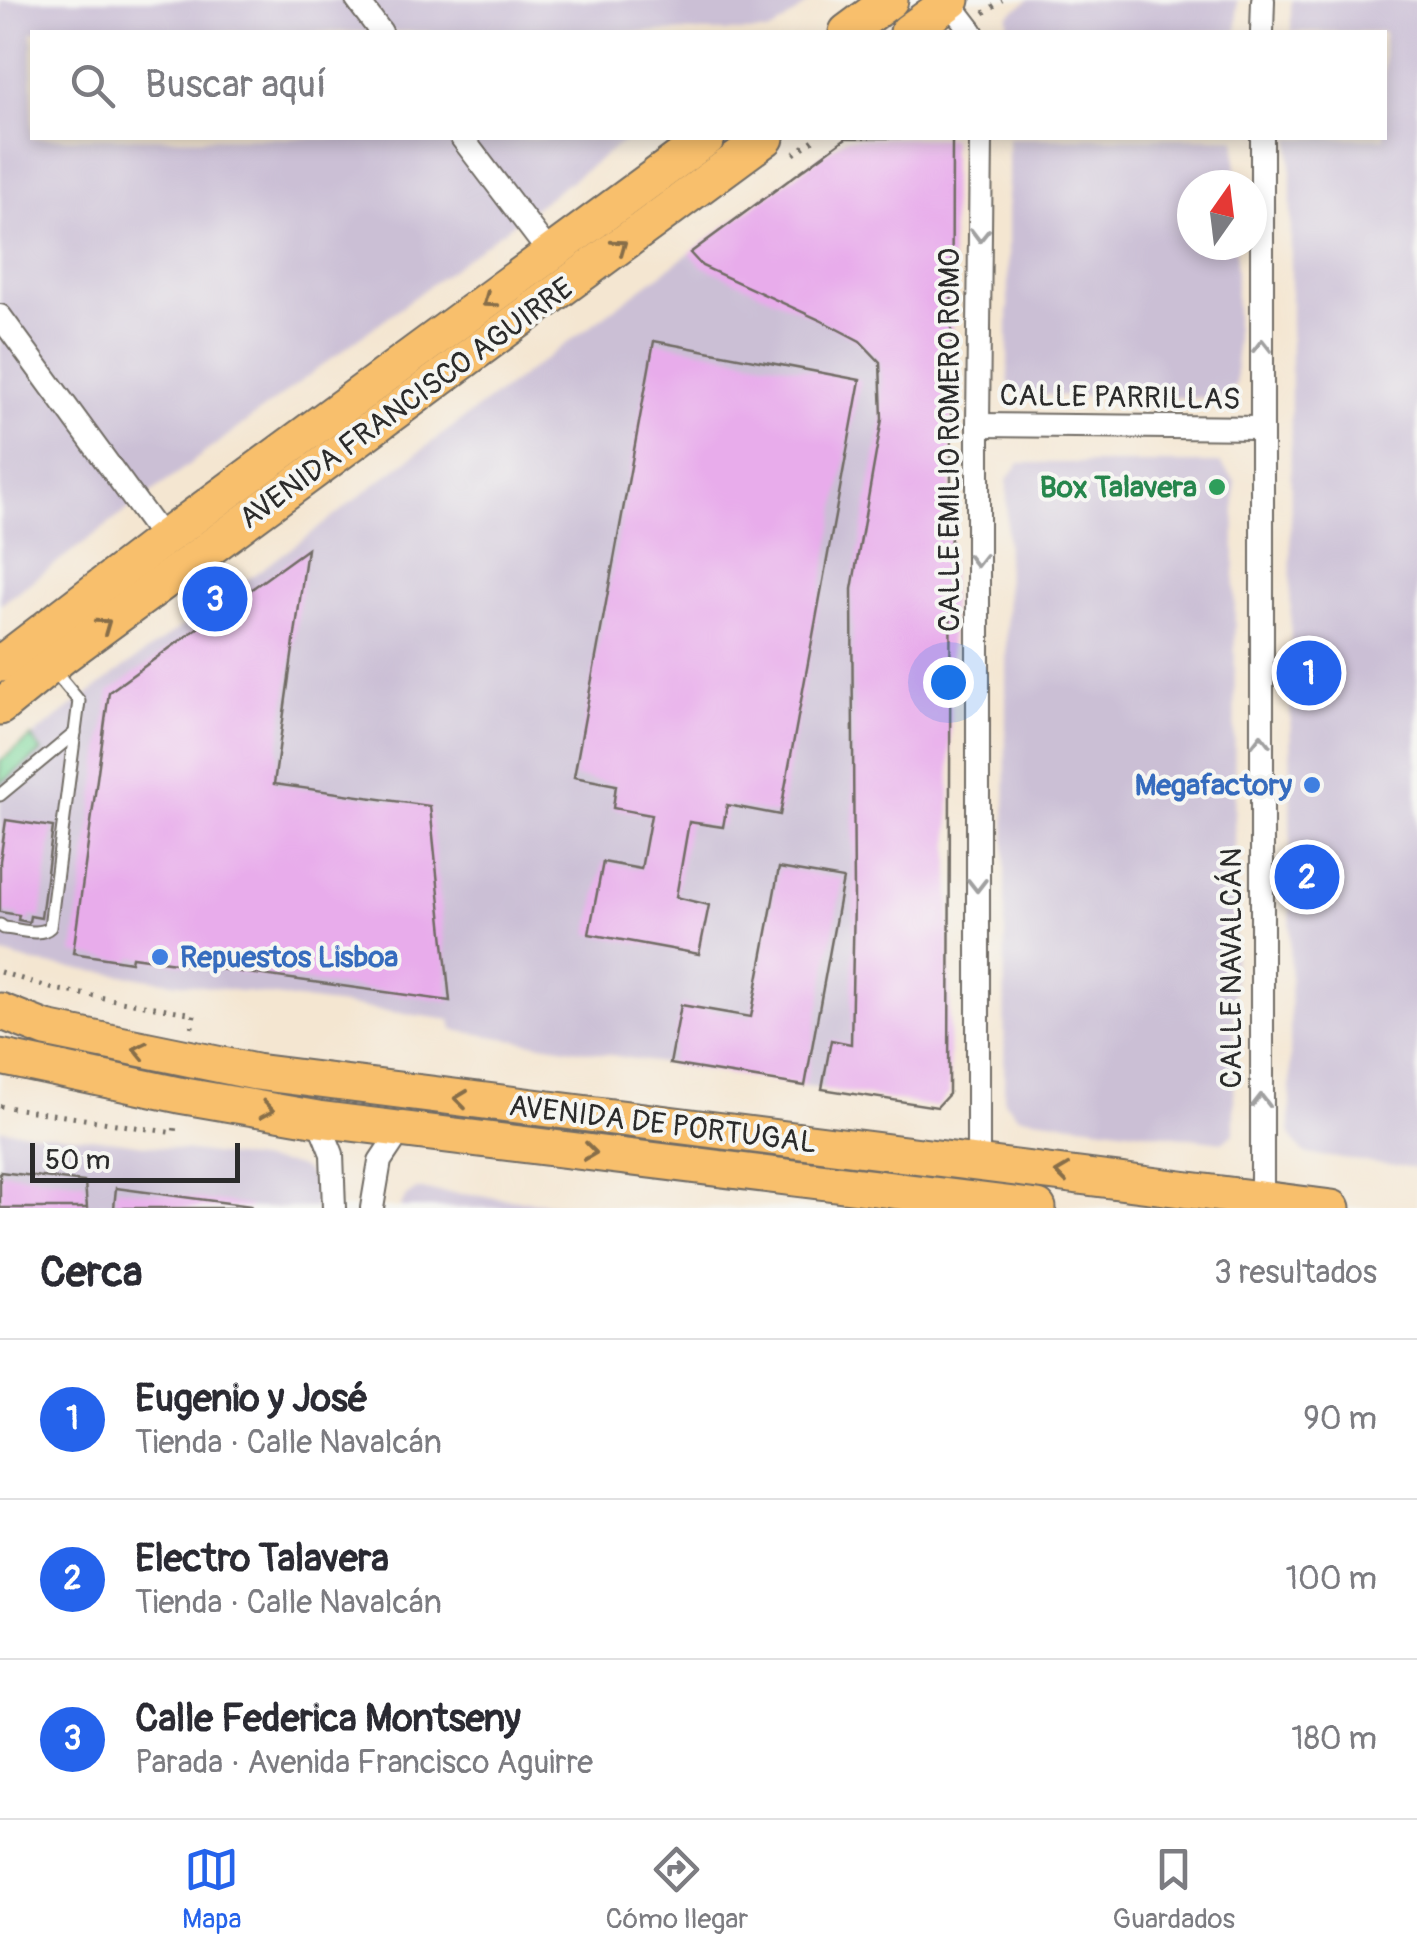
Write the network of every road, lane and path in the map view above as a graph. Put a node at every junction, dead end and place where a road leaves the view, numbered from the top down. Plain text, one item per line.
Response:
1 (357, 0) edge
2 (890, 0) edge
3 (1262, 0) edge
4 (951, 1) edge
5 (380, 30) edge
6 (849, 30) edge
7 (911, 30) edge
8 (971, 30) edge
9 (1262, 30) edge
10 (464, 140) edge
11 (704, 140) edge
12 (763, 140) edge
13 (982, 140) edge
14 (1262, 140) edge
15 (551, 255) junction
16 (0, 316) edge
17 (978, 425) junction
18 (1261, 428) junction
19 (163, 540) junction
20 (0, 664) edge
21 (50, 666) junction
22 (0, 707) edge
23 (75, 733) junction
24 (0, 795) edge
25 (0, 925) edge
26 (0, 1011) edge
27 (0, 1057) edge
28 (318, 1118) junction
29 (402, 1128) junction
30 (978, 1163) junction
31 (885, 1198) edge
32 (1262, 1198) junction
33 (945, 1203) edge
34 (334, 1208) edge
35 (372, 1208) edge
36 (1038, 1208) edge
37 (1332, 1208) edge

1 - 5 street
2 - 6 main road
3 - 9 street
4 - 7 main road
4 - 8 street
10 - 15 street
11 - 15 main road, AVENIDA FRANCISCO AGUIRRE
21 -> 12 main road, AVENIDA FRANCISCO AGUIRRE
13 -> 17 street, CALLE EMILIO ROMERO ROMO
18 -> 14 street, CALLE NAVALCÁN
15 -> 19 main road, AVENIDA FRANCISCO AGUIRRE
16 - 19 street
17 - 18 street, CALLE PARRILLAS
17 -> 30 street, CALLE EMILIO ROMERO ROMO
32 -> 18 street, CALLE NAVALCÁN
19 - 20 main road, AVENIDA FRANCISCO AGUIRRE
21 - 22 main road, AVENIDA FRANCISCO AGUIRRE
21 - 23 lane
23 - 24 lane
23 - 25 lane
30 -> 26 main road, AVENIDA DE PORTUGAL
27 -> 28 main road, AVENIDA DE PORTUGAL
28 - 29 main road, AVENIDA DE PORTUGAL
28 - 34 street
29 -> 31 main road, AVENIDA DE PORTUGAL
29 - 35 street
32 -> 30 main road, AVENIDA DE PORTUGAL
31 - 33 main road, AVENIDA DE PORTUGAL
32 - 37 main road, AVENIDA DE PORTUGAL
33 - 36 main road, AVENIDA DE PORTUGAL

